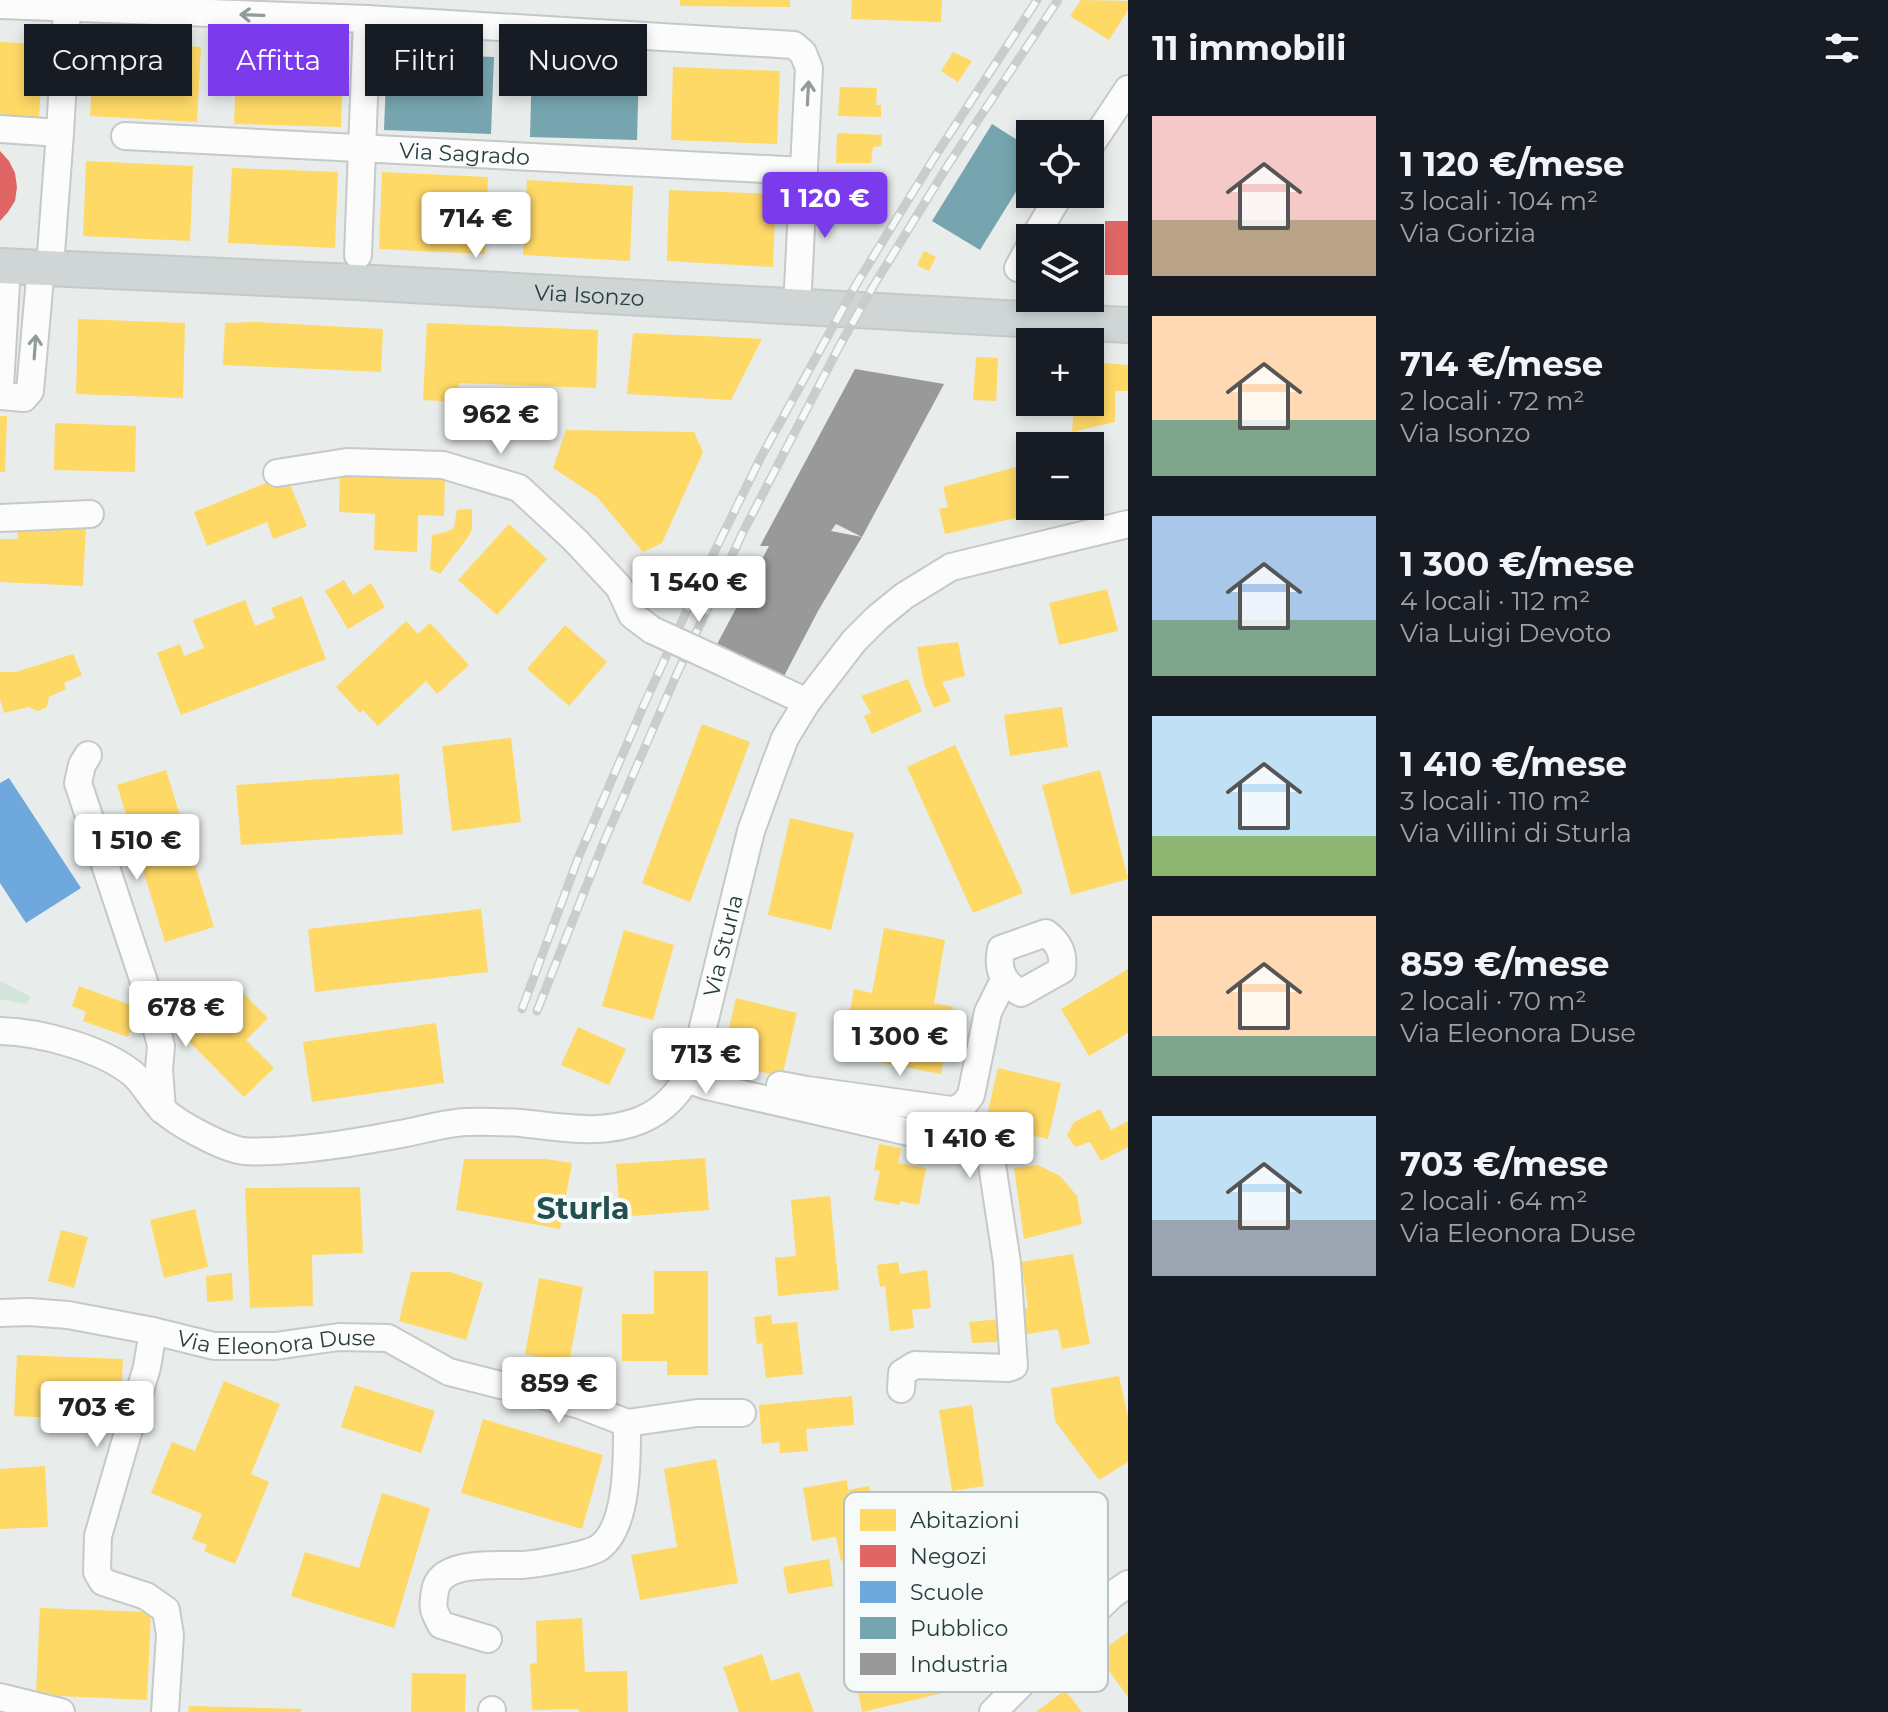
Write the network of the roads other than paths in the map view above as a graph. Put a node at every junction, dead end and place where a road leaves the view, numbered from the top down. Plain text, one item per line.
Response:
1 (0, 5) edge
2 (204, 7) edge
3 (67, 9) junction
4 (367, 19) junction
5 (1128, 89) edge
6 (1104, 125) edge
7 (0, 129) edge
8 (60, 133) junction
9 (125, 136) dead end
10 (361, 148) junction
11 (804, 171) junction
12 (358, 255) dead end
13 (4, 266) edge
14 (46, 267) junction
15 (797, 308) junction
16 (1128, 325) edge
17 (0, 387) edge
18 (0, 396) edge
19 (277, 473) dead end
20 (90, 514) dead end
21 (0, 518) edge
22 (1128, 524) edge
23 (807, 702) junction
24 (88, 755) dead end
25 (1004, 980) dead end
26 (0, 1031) edge
27 (691, 1072) junction
28 (162, 1110) junction
29 (0, 1313) edge
30 (153, 1331) junction
31 (901, 1389) dead end
32 (742, 1413) dead end
33 (627, 1423) junction
34 (1128, 1584) edge
35 (1108, 1599) edge
36 (488, 1639) dead end
37 (1013, 1692) edge
38 (0, 1697) edge
39 (61, 1712) edge
40 (165, 1712) edge
41 (993, 1712) edge

1 - 3 street
2 - 3 street
4 -> 2 street
3 - 8 street
4 - 10 street
11 -> 4 street
5 - 6 street
7 - 8 street
8 - 14 street
9 - 10 street, Via Sagrado
10 - 11 street, Via Sagrado
10 - 12 street
11 - 15 street
13 - 14 main road, Via Isonzo
13 - 17 street
14 - 15 main road, Via Isonzo
18 -> 14 street
15 - 16 main road, Via Isonzo
19 - 23 street, bridge
20 - 21 street
22 - 23 street, Via Sturla
23 - 27 street, Via Sturla
24 - 28 street
25 - 27 street
26 - 28 street, Via Sturla
27 - 28 street, Via Sturla
27 - 31 street
29 - 30 street, Via Eleonora Duse
30 - 33 street, Via Eleonora Duse
30 - 40 street, Via Eleonora Duse
32 - 33 street, Via Eleonora Duse
33 - 36 street
34 - 35 street
37 - 41 street
38 - 39 street

